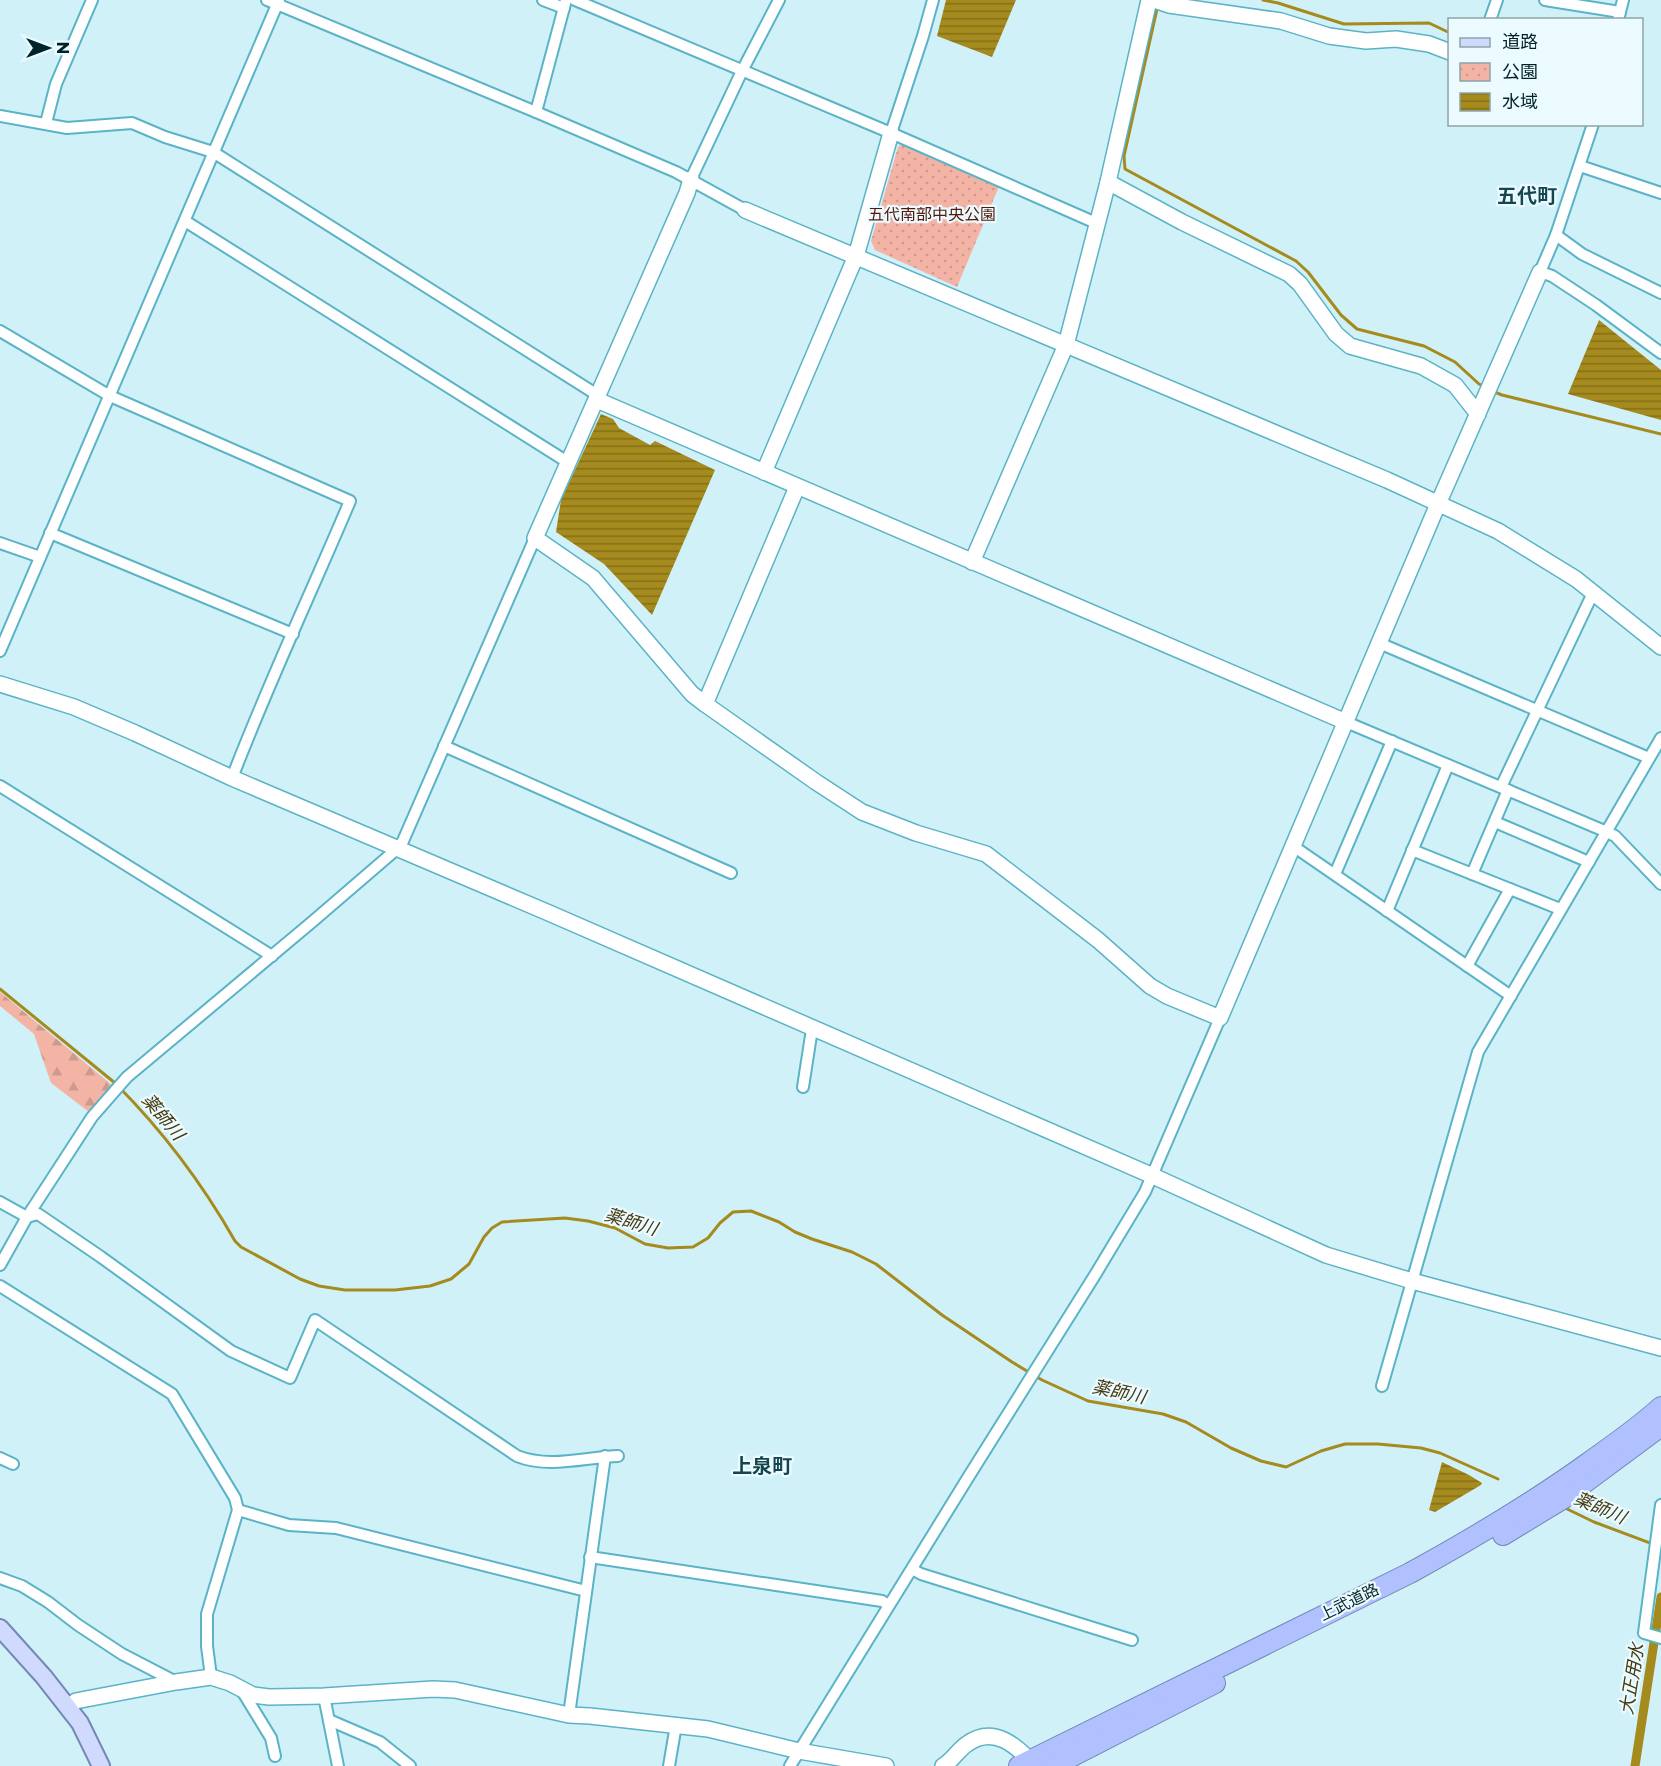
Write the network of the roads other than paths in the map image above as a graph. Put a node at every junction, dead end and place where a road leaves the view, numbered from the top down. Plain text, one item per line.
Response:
1 (92, 0) edge
2 (543, 0) edge
3 (575, 0) edge
4 (779, 0) edge
5 (933, 0) edge
6 (1149, 0) edge
7 (1154, 0) edge
8 (1497, 0) edge
9 (1545, 0) edge
10 (1623, 0) edge
11 (275, 1) edge
12 (565, 4) edge
13 (1619, 16) edge
14 (1491, 18) edge
15 (1448, 52) edge
16 (742, 71) junction
17 (536, 112) junction
18 (0, 116) edge
19 (46, 123) junction
20 (1592, 126) edge
21 (891, 133) junction
22 (213, 152) junction
23 (1580, 166) junction
24 (691, 179) junction
25 (1108, 182) junction
26 (1661, 193) edge
27 (745, 210) joint
28 (185, 222) junction
29 (1096, 223) junction
30 (1556, 235) junction
31 (856, 256) junction
32 (1540, 272) junction
33 (1661, 293) edge
34 (1, 333) edge
35 (1066, 345) junction
36 (1661, 353) edge
37 (110, 396) junction
38 (598, 398) junction
39 (1478, 414) junction
40 (569, 463) junction
41 (764, 472) junction
42 (797, 487) junction
43 (1438, 504) junction
44 (50, 533) junction
45 (535, 538) junction
46 (0, 543) edge
47 (40, 557) junction
48 (972, 562) junction
49 (1593, 593) junction
50 (293, 634) junction
51 (1379, 643) junction
52 (1661, 647) edge
53 (0, 651) edge
54 (0, 684) edge
55 (705, 704) junction
56 (1538, 711) junction
57 (1346, 722) junction
58 (1661, 738) edge
59 (1392, 741) junction
60 (444, 746) junction
61 (1649, 758) junction
62 (1448, 765) junction
63 (232, 778) junction
64 (0, 786) edge
65 (1504, 789) junction
66 (1495, 822) junction
67 (1607, 832) junction
68 (1293, 846) junction
69 (398, 848) junction
70 (1412, 850) junction
71 (1589, 862) junction
72 (731, 873) dead end
73 (1335, 874) junction
74 (1473, 874) junction
75 (1661, 884) edge
76 (1510, 889) junction
77 (1560, 909) junction
78 (1387, 911) junction
79 (272, 956) junction
80 (1467, 966) junction
81 (1511, 996) junction
82 (1220, 1018) junction
83 (812, 1029) junction
84 (803, 1087) dead end
85 (1153, 1176) junction
86 (0, 1202) edge
87 (27, 1217) junction
88 (0, 1265) edge
89 (1412, 1281) junction
90 (0, 1286) edge
91 (1661, 1348) edge
92 (1382, 1386) dead end
93 (1661, 1407) edge
94 (1661, 1426) edge
95 (605, 1456) junction
96 (618, 1456) dead end
97 (0, 1458) edge
98 (14, 1464) dead end
99 (1557, 1494) junction
100 (1661, 1505) edge
101 (238, 1510) junction
102 (1526, 1514) junction
103 (590, 1557) junction
104 (912, 1569) junction
105 (0, 1578) edge
106 (586, 1591) junction
107 (890, 1605) junction
108 (0, 1628) edge
109 (1657, 1637) edge
110 (1132, 1640) dead end
111 (211, 1677) junction
112 (176, 1682) junction
113 (241, 1689) junction
114 (324, 1696) junction
115 (68, 1707) junction
116 (569, 1716) junction
117 (329, 1720) junction
118 (676, 1725) junction
119 (800, 1751) junction
120 (275, 1756) dead end
121 (1028, 1764) edge
122 (101, 1766) edge
123 (338, 1766) edge
124 (410, 1766) edge
125 (669, 1766) edge
126 (790, 1766) edge
127 (886, 1766) edge
128 (943, 1766) edge
129 (1053, 1766) edge

1 - 19 street
2 - 12 street
3 - 16 street
4 - 16 street
5 - 21 street
6 - 25 street
7 - 15 street
8 - 14 street
9 - 13 street
10 - 13 street
11 - 17 street
11 - 22 street
12 - 17 street
16 - 21 street
16 - 24 street
17 - 24 street
18 - 19 street
19 - 22 street
20 - 23 street
21 - 29 street
21 - 31 street
22 - 28 street
22 - 38 street
23 - 26 street
23 - 30 street
24 - 27 street
24 - 38 street
25 - 29 street
25 - 39 street
27 - 31 street
28 - 37 street
28 - 40 street
29 - 35 street
30 - 32 street
30 - 33 street
31 - 35 street
31 - 41 street
32 - 36 street
32 - 39 street
34 - 37 street
35 - 43 street
35 - 48 street
37 - 44 street
37 - 50 street
38 - 40 street
38 - 41 street
39 - 43 street
40 - 45 street
41 - 42 street
42 - 48 street
42 - 55 street
43 - 49 street
43 - 51 street
44 - 47 street
44 - 50 street
45 - 55 street
45 - 60 street
46 - 47 street
47 - 53 street
48 - 57 street
49 - 52 street
49 - 56 street
50 - 63 street
51 - 56 street
51 - 57 street
54 - 63 street
55 - 82 street
56 - 61 street
56 - 65 street
57 - 59 street
57 - 68 street
58 - 61 street
59 - 62 street
59 - 73 street
60 - 69 street
60 - 72 street
61 - 67 street
62 - 65 street
62 - 70 street
63 - 69 street
64 - 79 street
65 - 66 street
65 - 67 street
66 - 71 street
66 - 74 street
67 - 71 street
67 - 75 street
68 - 73 street
68 - 82 street
69 - 79 street
69 - 83 street
70 - 74 street
70 - 78 street
71 - 77 street
73 - 78 street
74 - 76 street
76 - 77 street
76 - 80 street
77 - 81 street
78 - 80 street
79 - 87 street
80 - 81 street
81 - 89 street
82 - 85 street
83 - 84 street
83 - 85 street
85 - 89 street
85 - 104 street
86 - 87 street
87 - 88 street
87 - 95 street
89 - 91 street
89 - 92 street
90 - 101 street
93 - 99 highway, 上武道路
94 - 99 highway, 上武道路
95 - 96 street
95 - 103 street
97 - 98 street
99 - 102 highway, 上武道路
100 - 109 street
101 - 106 street
101 - 111 street
102 - 121 highway, 上武道路
102 - 129 highway, 上武道路
103 - 106 street
103 - 107 street
104 - 107 street
104 - 110 street
105 - 112 street
106 - 116 street
107 - 119 street
108 - 115 main road
111 - 112 street
111 - 113 street
112 - 115 street
113 - 114 street
113 - 120 street
114 - 116 street
114 - 117 street
115 - 122 main road
116 - 118 street
117 - 123 street
117 - 124 street
118 - 119 street
118 - 125 street
119 - 126 street
119 - 127 street
121 - 128 street

